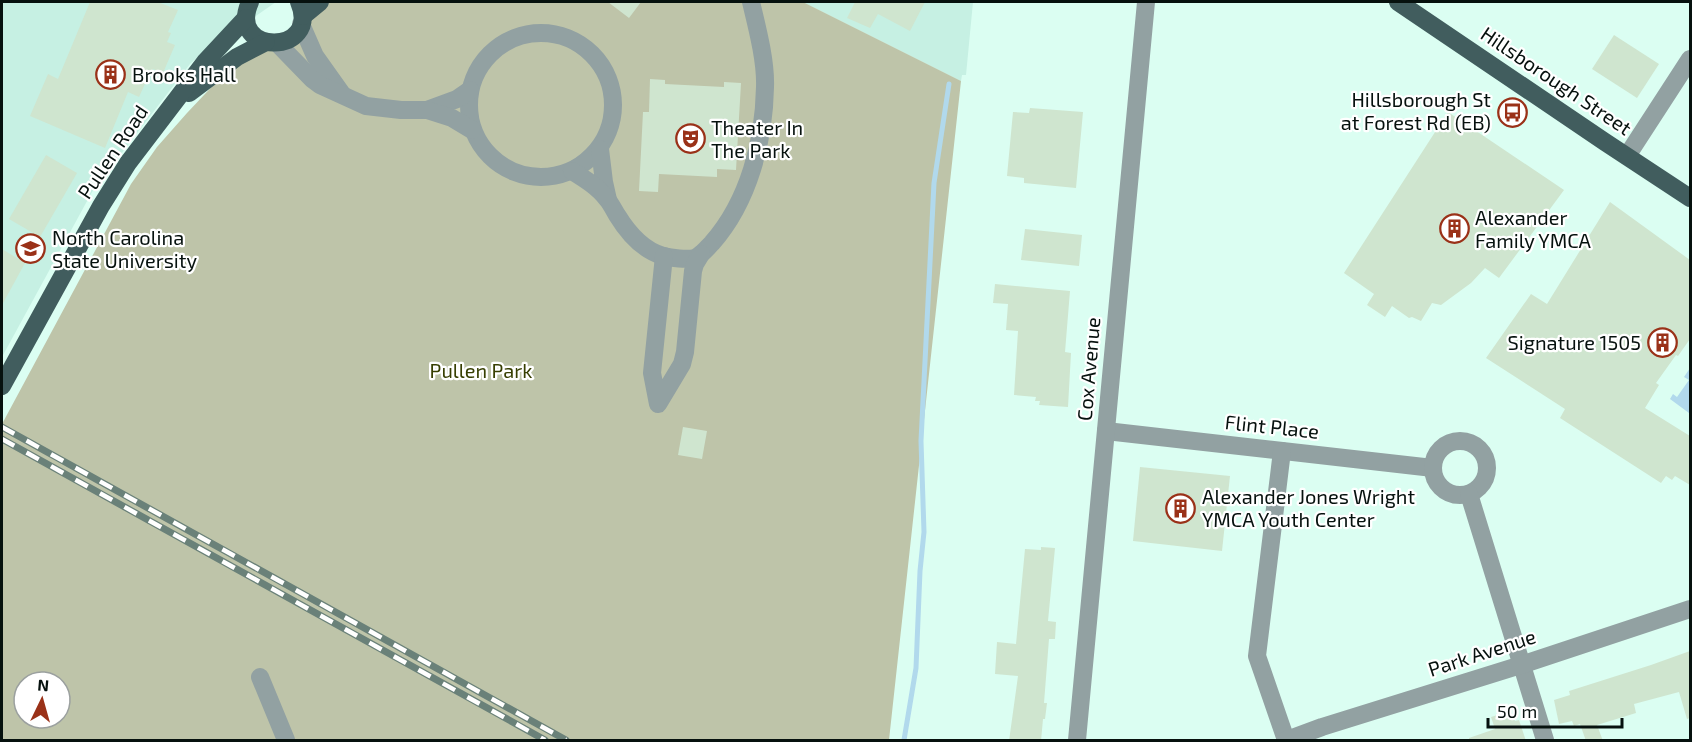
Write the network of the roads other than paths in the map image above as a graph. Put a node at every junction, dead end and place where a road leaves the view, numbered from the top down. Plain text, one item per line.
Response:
1 (320, 2) edge
2 (751, 2) edge
3 (1146, 2) edge
4 (1398, 2) edge
5 (247, 7) edge
6 (301, 14) edge
7 (272, 43) junction
8 (1690, 59) edge
9 (470, 90) junction
10 (343, 96) junction
11 (175, 103) junction
12 (427, 110) junction
13 (472, 130) junction
14 (600, 149) junction
15 (1627, 156) junction
16 (572, 171) junction
17 (1690, 198) edge
18 (608, 200) junction
19 (701, 254) junction
20 (664, 256) junction
21 (8, 359) edge
22 (2, 384) edge
23 (1106, 431) junction
24 (1282, 451) junction
25 (1433, 468) junction
26 (1469, 494) junction
27 (1690, 609) edge
28 (1521, 665) junction
29 (260, 677) dead end
30 (286, 741) edge
31 (1077, 741) edge
32 (1286, 741) edge
33 (1545, 741) edge

1 - 6 main road
2 - 19 street
3 - 23 street, Cox Avenue
4 - 15 main road, Hillsborough Street
5 - 7 main road
5 - 11 main road, Pullen Road
6 - 7 main road, Pullen Road
6 - 10 street
7 - 10 street
7 - 11 main road, Pullen Road
8 - 15 street
9 - 12 street
9 - 13 street
9 - 14 street
10 - 12 street
11 - 21 main road, Pullen Road
12 - 13 street
13 - 16 street
14 - 16 street
14 - 18 street
15 - 17 main road, Hillsborough Street
16 - 18 street
18 - 20 street
19 - 20 street
19 - 20 street
21 - 22 main road, Pullen Road
23 - 24 street, Flint Place
23 - 31 street, Cox Avenue
24 - 25 street, Flint Place
24 - 32 street
25 - 26 street
25 - 26 street
26 - 28 street
27 - 28 street, Park Avenue
28 - 32 street, Park Avenue
28 - 33 street
29 - 30 street

